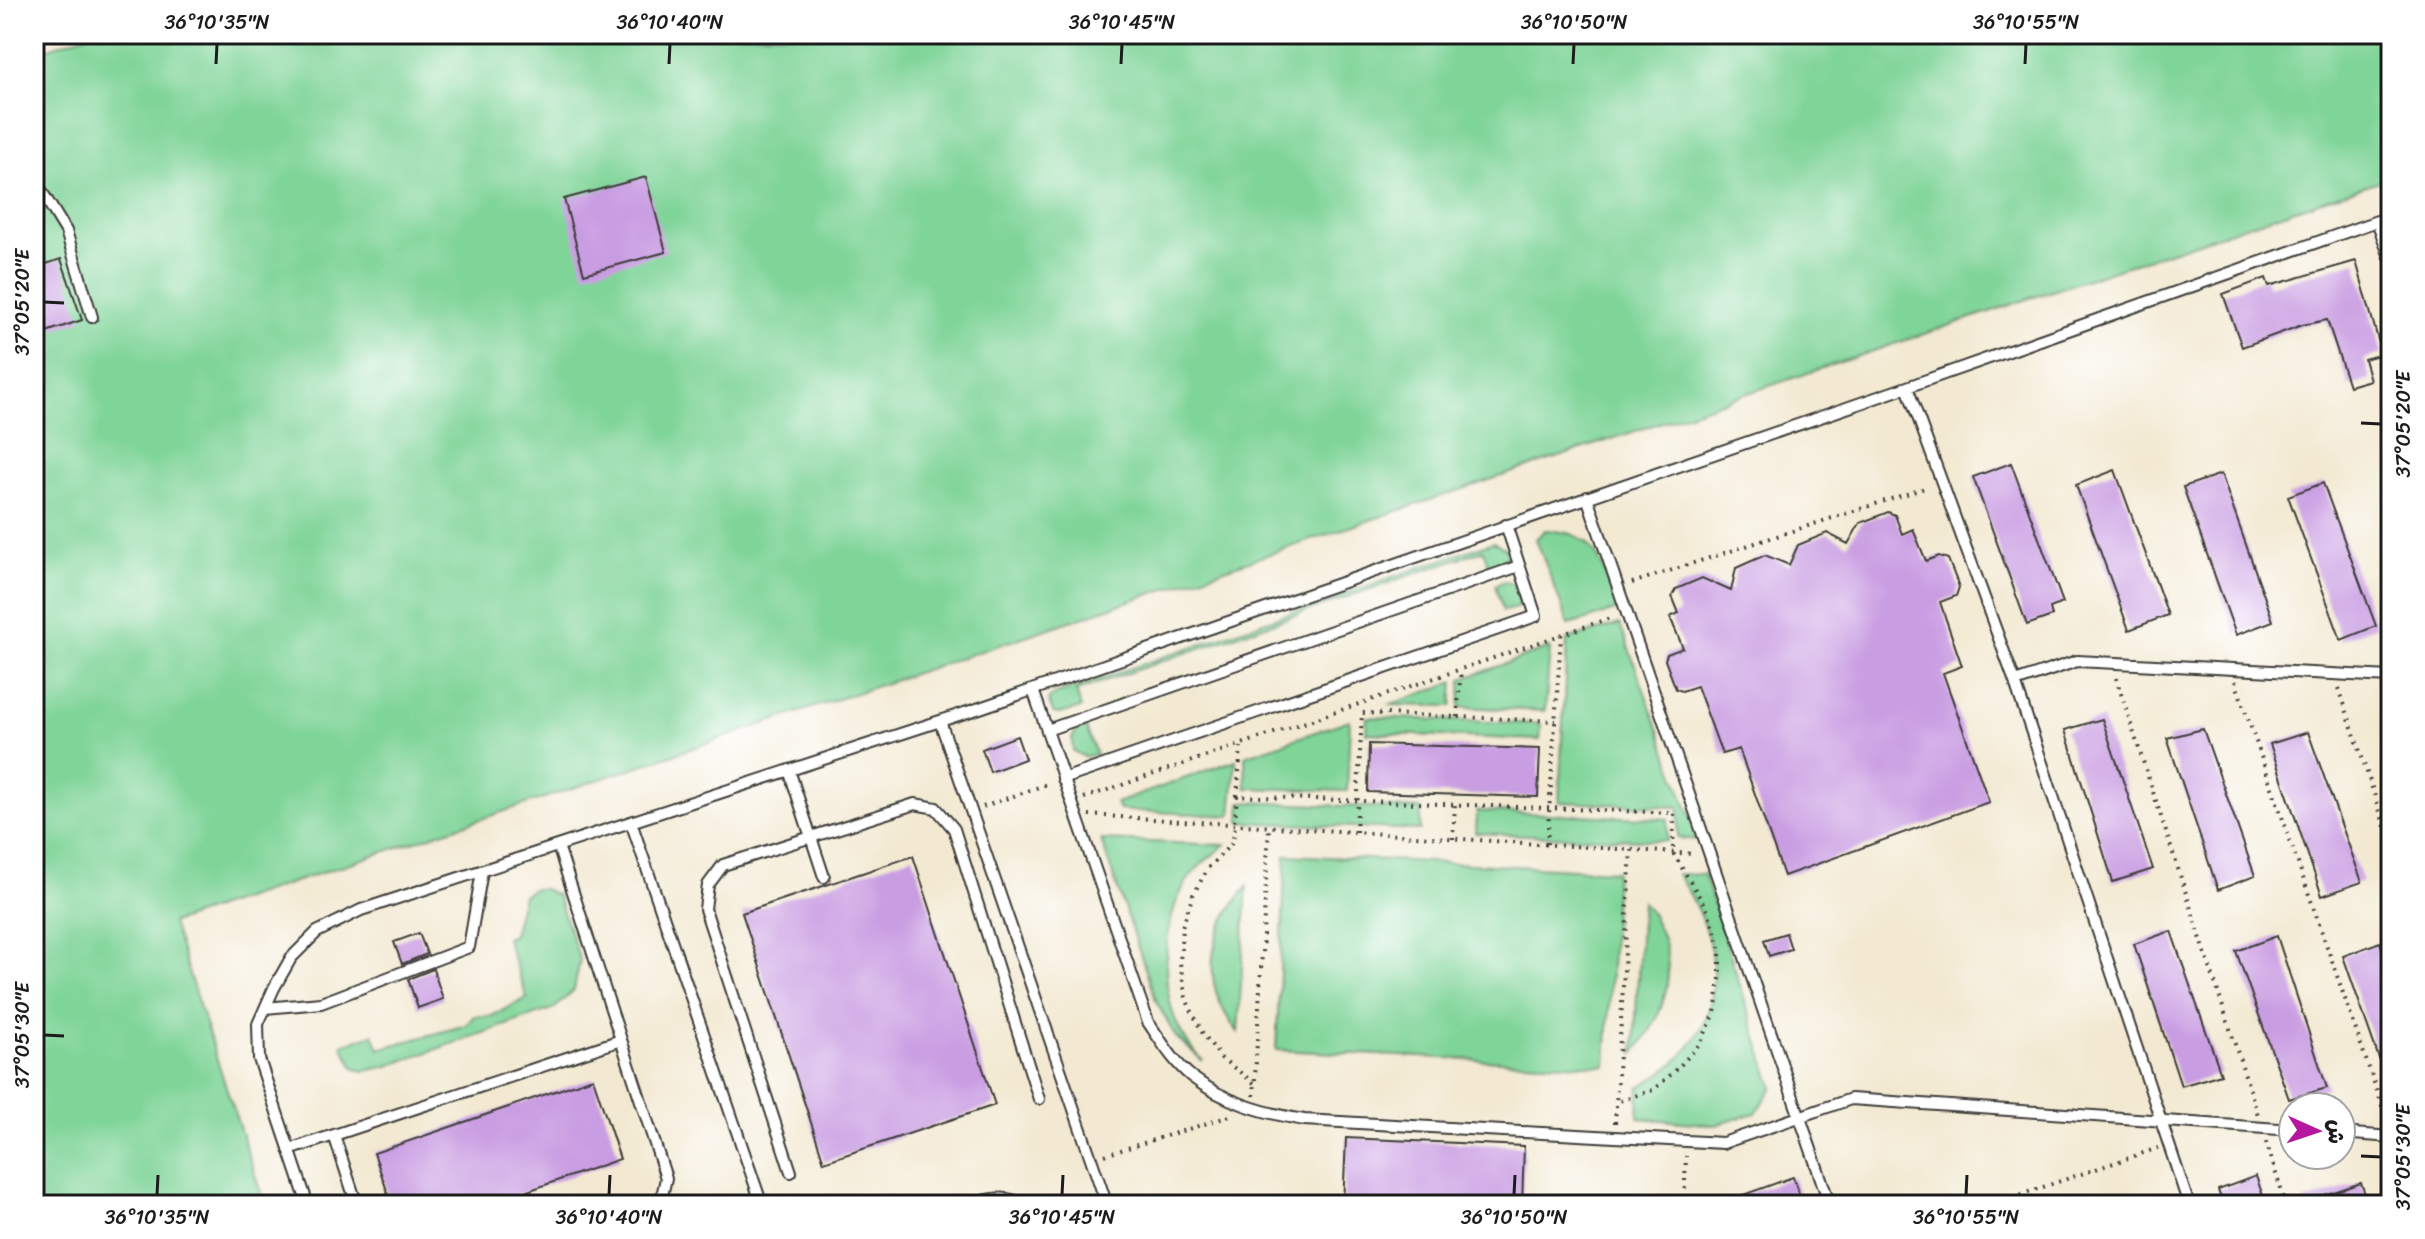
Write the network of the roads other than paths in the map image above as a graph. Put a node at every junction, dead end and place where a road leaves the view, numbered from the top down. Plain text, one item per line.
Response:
1 (34, 179) edge
2 (2391, 260) edge
3 (92, 317) dead end
4 (1907, 387) junction
5 (1587, 497) junction
6 (1506, 525) junction
7 (1519, 566) junction
8 (2391, 677) edge
9 (2015, 682) junction
10 (1033, 690) junction
11 (940, 721) junction
12 (1047, 730) junction
13 (789, 770) junction
14 (1063, 779) junction
15 (631, 822) junction
16 (811, 837) junction
17 (558, 846) junction
18 (482, 871) junction
19 (824, 877) dead end
20 (265, 1008) junction
21 (621, 1040) junction
22 (1039, 1099) dead end
23 (1800, 1118) junction
24 (2159, 1120) junction
25 (2277, 1128) edge
26 (2357, 1134) edge
27 (334, 1135) junction
28 (2391, 1135) edge
29 (289, 1150) junction
30 (791, 1172) dead end
31 (308, 1205) edge
32 (357, 1205) edge
33 (660, 1205) edge
34 (762, 1205) edge
35 (967, 1205) edge
36 (1022, 1205) edge
37 (1107, 1205) edge
38 (1830, 1205) edge
39 (2189, 1205) edge

1 - 3 lane
2 - 4 lane
4 - 5 lane
4 - 9 lane
5 - 6 lane
5 - 23 lane
6 - 7 lane
6 - 10 lane
7 - 12 lane
7 - 14 lane
8 - 9 lane
9 - 24 lane
10 - 11 lane
10 - 12 lane
11 - 13 lane
11 - 37 lane
12 - 14 lane
13 - 15 lane
13 - 16 lane
14 - 23 lane
15 - 17 lane
15 - 34 lane
16 - 19 lane
16 - 22 lane
16 - 30 lane
17 - 18 lane
17 - 21 lane
18 - 20 lane
18 - 20 lane
20 - 29 lane
21 - 27 lane
21 - 33 lane
23 - 24 lane
23 - 38 lane
24 - 25 lane
24 - 39 lane
26 - 28 lane
27 - 29 lane
27 - 32 lane
29 - 31 lane
35 - 36 lane

